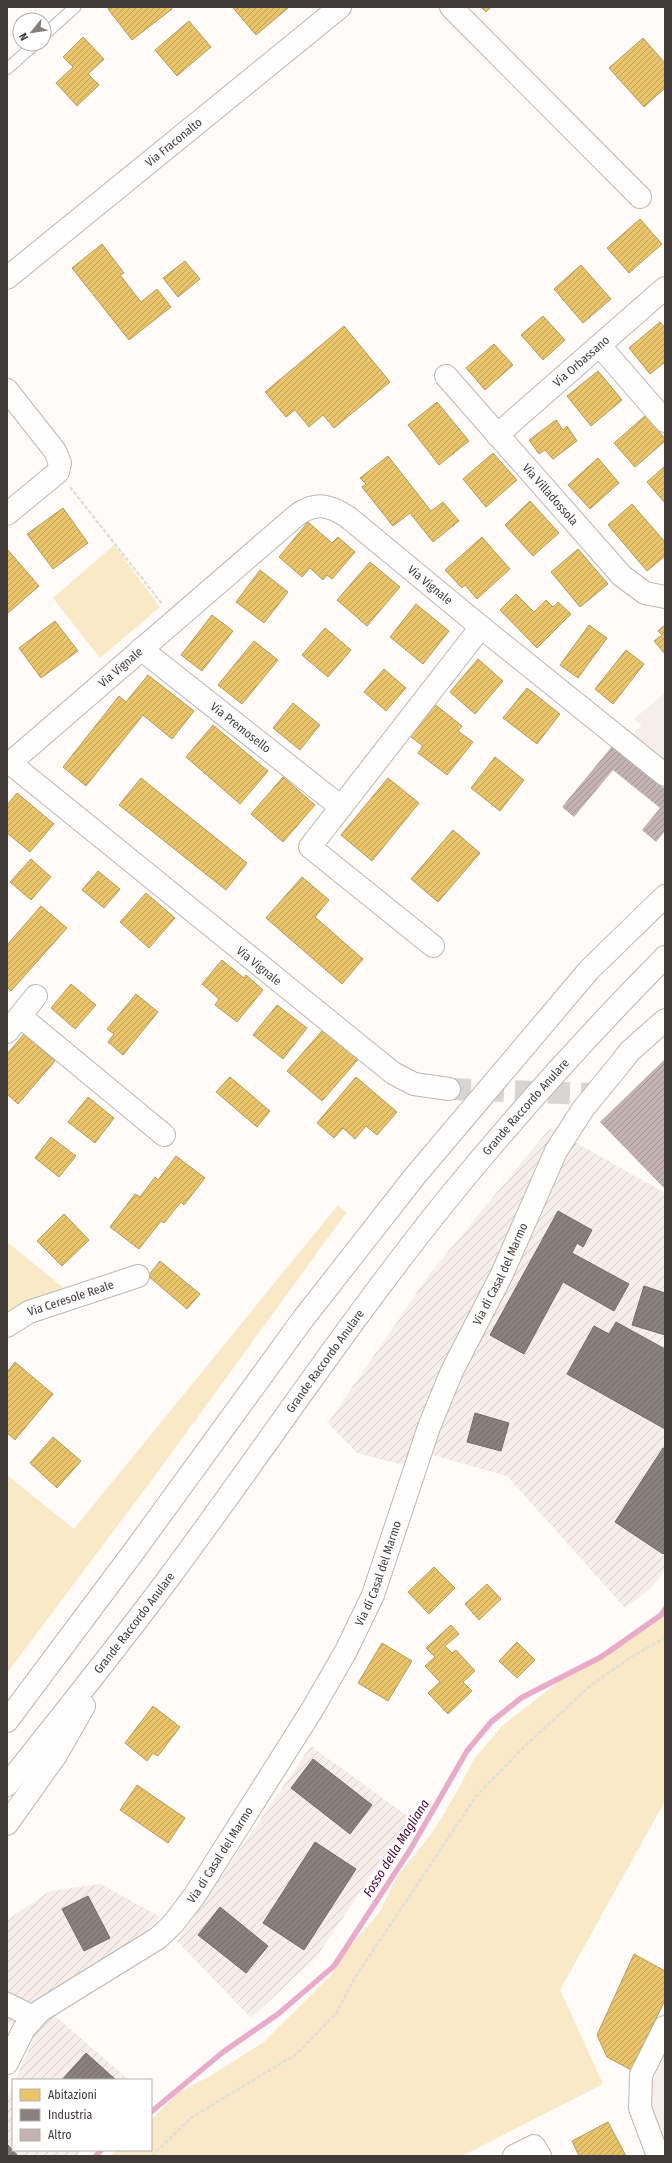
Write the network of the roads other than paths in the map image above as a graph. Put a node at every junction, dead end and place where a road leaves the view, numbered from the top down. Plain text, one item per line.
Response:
1 (75, 7) edge
2 (340, 7) edge
3 (451, 7) edge
4 (52, 28) edge
5 (26, 52) edge
6 (7, 69) edge
7 (640, 197) dead end
8 (7, 278) edge
9 (665, 288) edge
10 (600, 346) junction
11 (446, 376) dead end
12 (7, 390) edge
13 (665, 421) edge
14 (497, 435) junction
15 (7, 514) edge
16 (665, 597) edge
17 (481, 627) junction
18 (141, 649) junction
19 (8, 764) edge
20 (665, 775) edge
21 (341, 807) junction
22 (665, 896) edge
23 (433, 946) dead end
24 (665, 956) edge
25 (36, 996) dead end
26 (665, 1020) edge
27 (13, 1024) edge
28 (449, 1089) tunnel mouth
29 (164, 1135) dead end
30 (138, 1276) dead end
31 (7, 1326) edge
32 (110, 1656) junction
33 (7, 1720) edge
34 (7, 1785) edge
35 (7, 1824) edge
36 (7, 2004) edge
37 (33, 2017) junction
38 (665, 2027) edge
39 (7, 2063) edge
40 (514, 2156) edge
41 (540, 2156) edge
42 (658, 2156) edge

1 - 4 lane
2 - 8 main road, Via Fraconalto
3 - 7 main road
5 - 6 lane
9 - 10 main road, Via Orbassano
10 - 13 main road
10 - 14 main road, Via Orbassano
11 - 14 main road, Via Villadossola
12 - 15 main road
14 - 16 main road, Via Villadossola
17 - 18 main road, Via Vignale
17 - 20 main road, Via Vignale
17 - 21 main road
18 - 19 main road, Via Vignale
18 - 21 main road, Via Premosello
19 - 28 main road, Via Vignale
21 - 23 main road
22 - 33 main road
24 - 32 main road, Grande Raccordo Anulare
25 - 27 main road
26 - 37 main road, Via di Casal del Marmo
27 - 29 main road
30 - 31 main road, Via Ceresole Reale
32 - 34 main road, Grande Raccordo Anulare
32 - 35 main road
36 - 37 main road
37 - 39 main road, Via di Casal del Marmo
38 - 42 main road
40 - 41 main road

